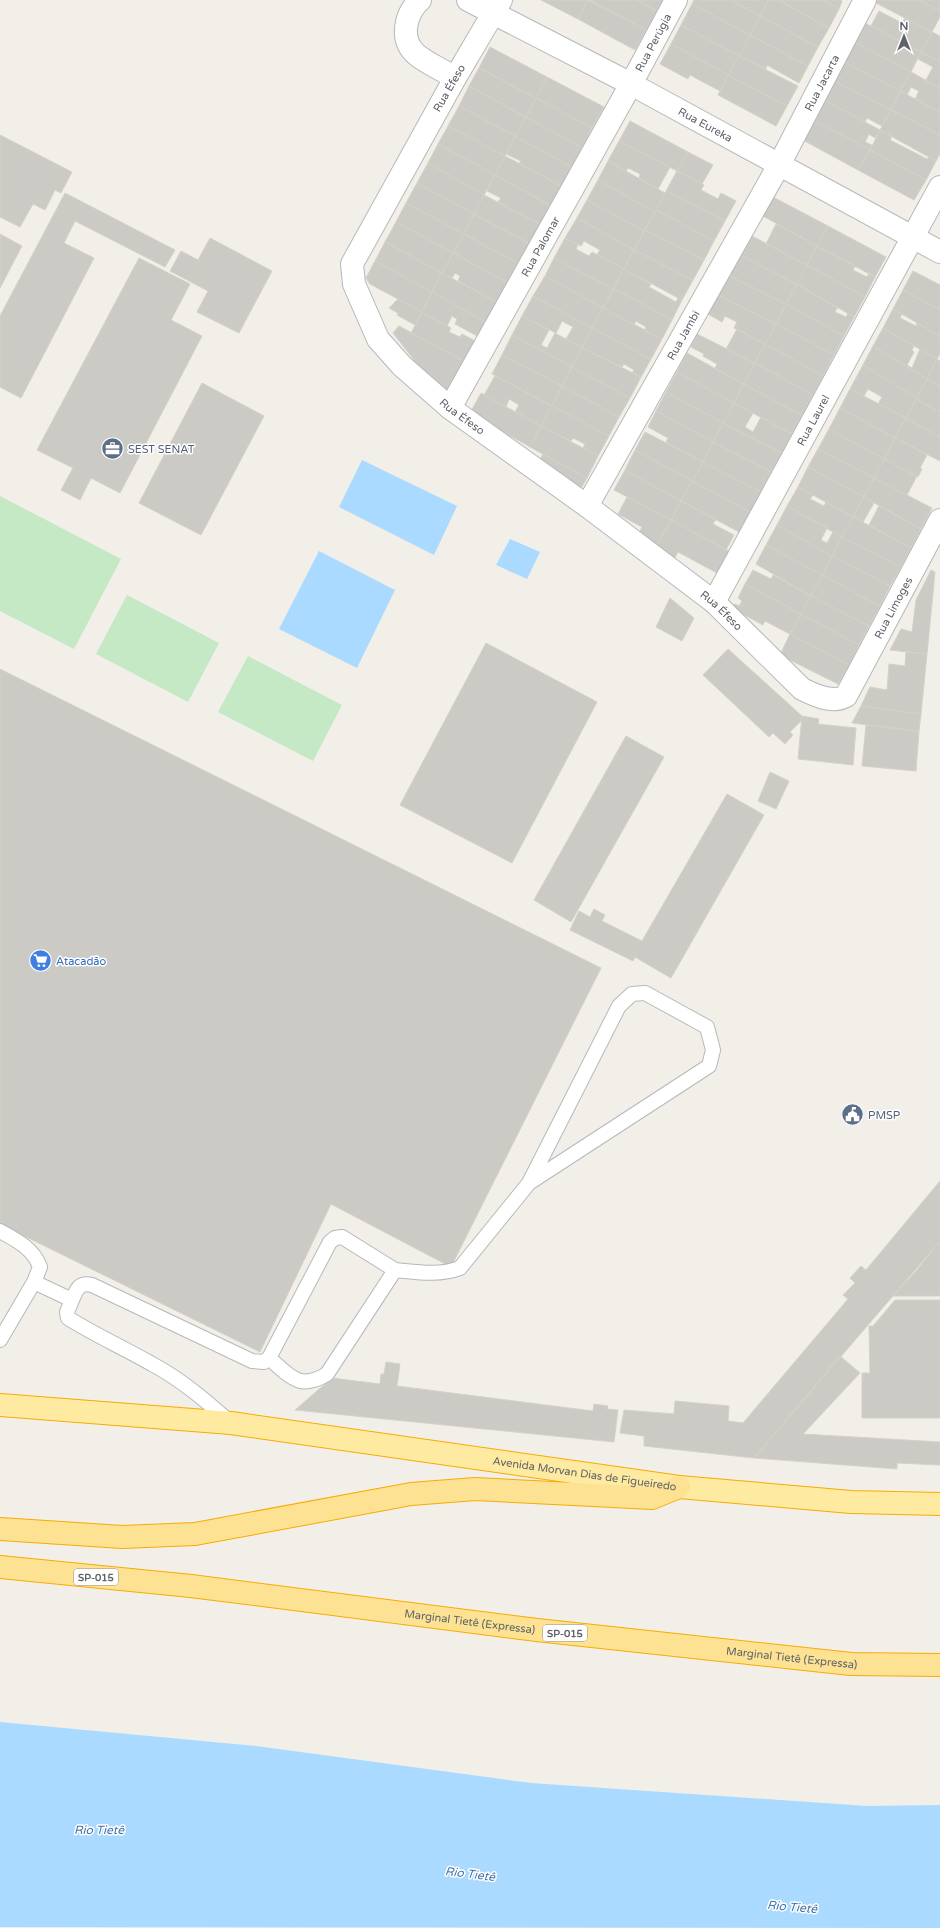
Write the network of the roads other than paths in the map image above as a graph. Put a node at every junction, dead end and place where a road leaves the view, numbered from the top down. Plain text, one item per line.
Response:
1 (420, 0) edge
2 (468, 0) edge
3 (676, 0) edge
4 (865, 0) edge
5 (498, 6) edge
6 (455, 78) junction
7 (631, 84) junction
8 (779, 165) junction
9 (940, 187) edge
10 (913, 238) junction
11 (940, 252) edge
12 (450, 408) junction
13 (588, 506) junction
14 (940, 520) edge
15 (714, 602) junction
16 (846, 696) joint
17 (529, 1183) junction
18 (0, 1230) edge
19 (395, 1270) junction
20 (34, 1282) junction
21 (72, 1300) junction
22 (0, 1340) edge
23 (269, 1358) junction
24 (0, 1405) edge
25 (231, 1423) junction
26 (679, 1487) junction
27 (940, 1504) edge
28 (0, 1528) edge
29 (0, 1568) edge
30 (940, 1665) edge

1 - 6 street
2 - 5 street, Rua Eureka
3 - 7 street, Rua Perúgia
4 - 8 street, Rua Jacarta
5 - 6 street, Rua Éfeso
5 - 7 street, Rua Eureka
6 - 12 street, Rua Éfeso
7 - 8 street, Rua Eureka
7 - 12 street, Rua Palomar
8 - 10 street, Rua Eureka
8 - 13 street, Rua Jambi
9 - 10 street, Rua Laurel
10 - 11 street, Rua Eureka
10 - 15 street, Rua Laurel
12 - 13 street, Rua Éfeso
13 - 15 street, Rua Éfeso
14 - 16 street, Rua Limoges
15 - 16 street, Rua Éfeso
17 - 17 lane
17 - 19 lane
18 - 20 lane
19 - 23 lane
19 - 23 lane
20 - 21 lane
20 - 22 lane
21 - 23 lane
21 - 25 lane
24 - 25 highway, Avenida Morvan Dias de Figueiredo
25 - 26 highway, Avenida Morvan Dias de Figueiredo
26 - 27 highway, Avenida Morvan Dias de Figueiredo
26 - 28 highway
29 - 30 highway, Marginal Tietê (Expressa) / SP-015

